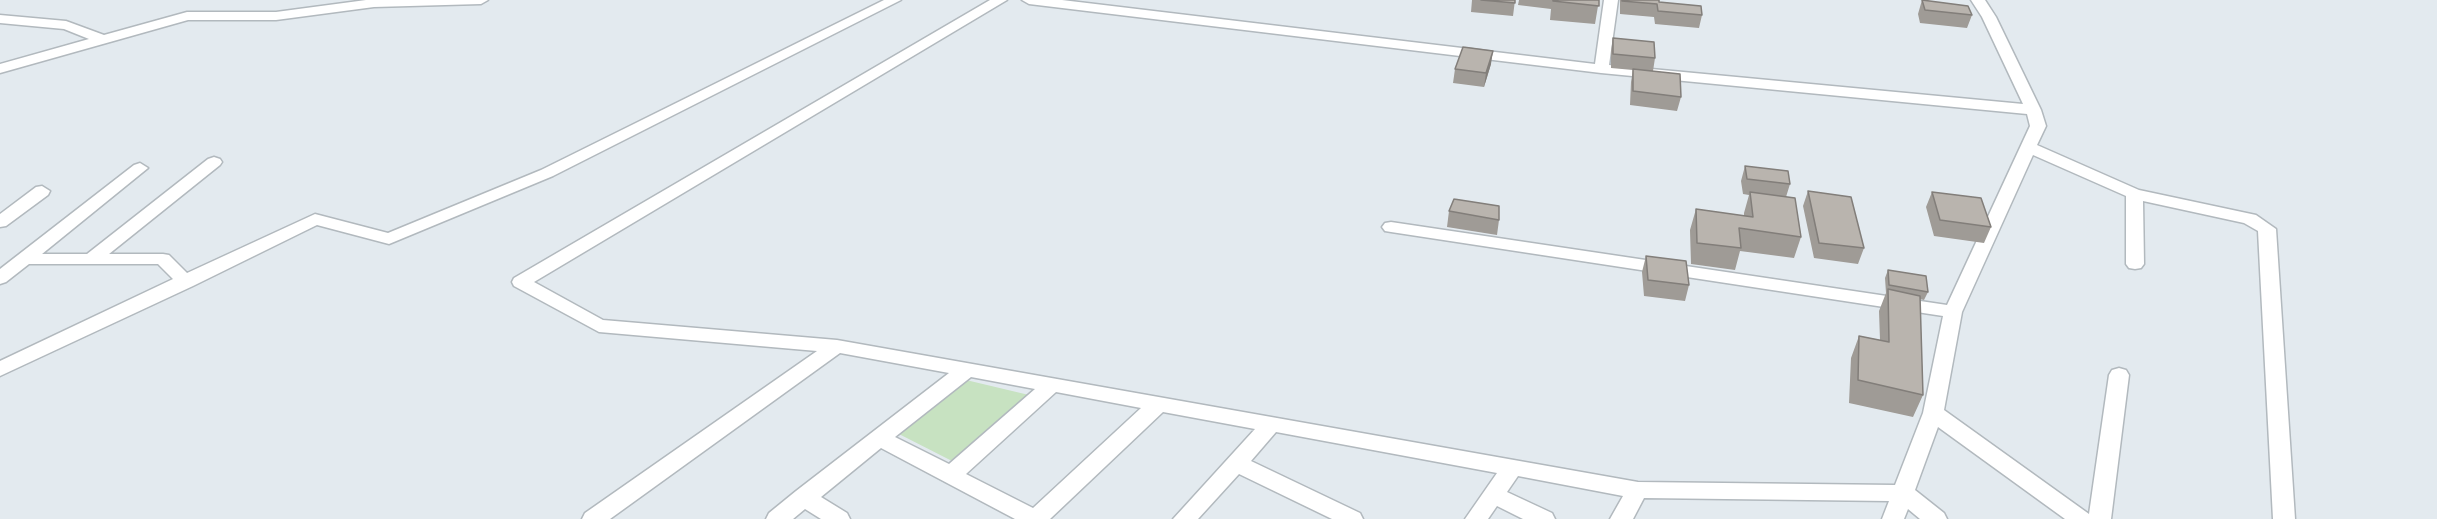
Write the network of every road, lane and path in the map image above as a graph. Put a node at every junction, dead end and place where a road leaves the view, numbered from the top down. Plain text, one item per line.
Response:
1 (481, 0) edge
2 (894, 0) edge
3 (1000, 0) edge
4 (1029, 0) edge
5 (1611, 0) edge
6 (1978, 0) edge
7 (388, 1) edge
8 (0, 19) edge
9 (101, 39) junction
10 (0, 69) edge
11 (1601, 69) junction
12 (2033, 110) junction
13 (2030, 148) junction
14 (214, 162) dead end
15 (140, 168) dead end
16 (42, 191) dead end
17 (2134, 194) junction
18 (0, 222) edge
19 (1391, 227) dead end
20 (24, 259) junction
21 (90, 260) junction
22 (2135, 264) dead end
23 (0, 278) edge
24 (186, 282) junction
25 (1953, 312) junction
26 (837, 346) junction
27 (0, 369) edge
28 (966, 370) junction
29 (2119, 375) dead end
30 (1052, 385) junction
31 (1158, 404) junction
32 (1933, 413) junction
33 (1271, 424) junction
34 (880, 438) junction
35 (1236, 463) junction
36 (1512, 468) junction
37 (951, 475) junction
38 (1638, 490) junction
39 (1904, 493) junction
40 (1493, 495) junction
41 (804, 497) junction
42 (593, 519) edge
43 (777, 519) edge
44 (840, 519) edge
45 (1035, 519) edge
46 (1184, 519) edge
47 (1352, 519) edge
48 (1476, 519) edge
49 (1544, 519) edge
50 (1621, 519) edge
51 (1893, 519) edge
52 (1936, 519) edge
53 (2081, 519) edge
54 (2100, 519) edge
55 (2284, 519) edge

1 - 7 street
2 - 24 street
3 - 26 street
4 - 11 street
5 - 11 street
6 - 12 street
7 - 9 street
8 - 9 street
9 - 10 street
11 - 12 street
12 - 13 street
13 - 17 street
13 - 25 street
14 - 21 street
15 - 20 street
16 - 18 street
17 - 22 street
17 - 55 street
19 - 25 street
20 - 21 street
20 - 23 street
21 - 24 street
24 - 27 street
25 - 32 street
26 - 28 street
26 - 42 street
28 - 30 street
28 - 34 street
29 - 54 street
30 - 31 street
30 - 37 street
31 - 33 street
31 - 45 street
32 - 39 street
32 - 53 street
33 - 35 street
33 - 36 street
34 - 37 street
34 - 41 street
35 - 46 street
35 - 47 street
36 - 38 street
36 - 40 street
37 - 45 street
38 - 39 street
38 - 50 street
39 - 51 street
39 - 52 street
40 - 48 street
40 - 49 street
41 - 43 street
41 - 44 street

